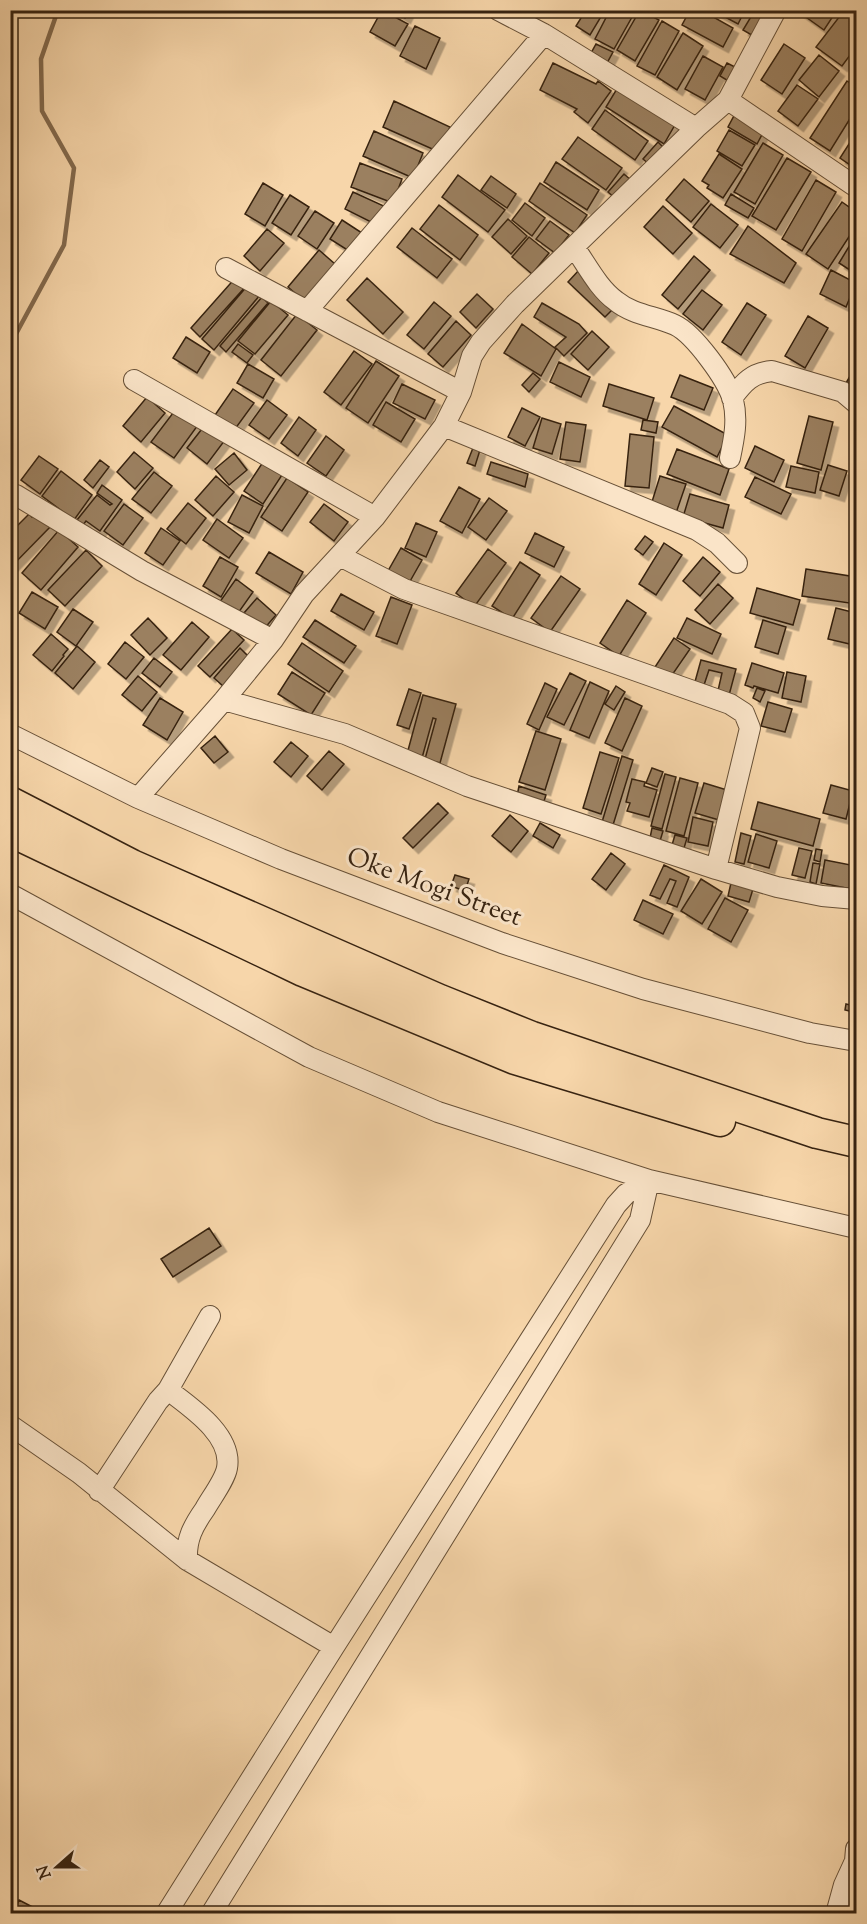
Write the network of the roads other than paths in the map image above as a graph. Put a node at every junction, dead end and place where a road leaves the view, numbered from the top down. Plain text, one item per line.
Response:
1 (498, 10) edge
2 (776, 10) edge
3 (543, 34) junction
4 (728, 100) junction
5 (696, 128) junction
6 (856, 187) edge
7 (574, 247) junction
8 (226, 268) dead end
9 (307, 311) junction
10 (135, 380) dead end
11 (461, 392) junction
12 (732, 398) junction
13 (856, 403) edge
14 (444, 426) junction
15 (730, 458) dead end
16 (16, 495) dead end
17 (375, 517) junction
18 (340, 556) junction
19 (737, 563) dead end
20 (273, 640) junction
21 (224, 700) junction
22 (10, 734) edge
23 (138, 798) junction
24 (10, 802) edge
25 (10, 831) edge
26 (716, 869) junction
27 (10, 894) edge
28 (856, 899) edge
29 (856, 1041) edge
30 (856, 1142) edge
31 (856, 1159) edge
32 (649, 1180) junction
33 (856, 1228) edge
34 (210, 1316) dead end
35 (543, 1318) junction
36 (569, 1335) junction
37 (168, 1390) junction
38 (10, 1425) edge
39 (99, 1491) junction
40 (187, 1560) junction
41 (334, 1647) junction
42 (856, 1849) edge
43 (850, 1888) edge
44 (166, 1914) edge
45 (211, 1914) edge
46 (836, 1914) edge

1 - 3 street
2 - 4 street
3 - 5 street
3 - 9 street
4 - 5 street
4 - 6 street
5 - 7 street
7 - 11 street
7 - 12 street
8 - 9 street
9 - 11 street
10 - 17 street
11 - 14 street
12 - 13 street
12 - 15 street
14 - 17 street
14 - 19 street
16 - 20 street
17 - 18 street
18 - 20 street
18 - 26 street
20 - 21 street
21 - 23 street
21 - 26 street
22 - 23 street, Oke Mogi Street
23 - 29 street, Oke Mogi Street
24 - 30 highway
25 - 31 highway
26 - 28 street
27 - 32 street
32 - 33 street
32 - 35 street
32 - 36 street
34 - 37 street
35 - 36 street
35 - 41 street
36 - 45 street
37 - 39 street
37 - 40 street
38 - 39 street
39 - 40 street
40 - 41 street
41 - 44 street
42 - 43 street
43 - 46 street

